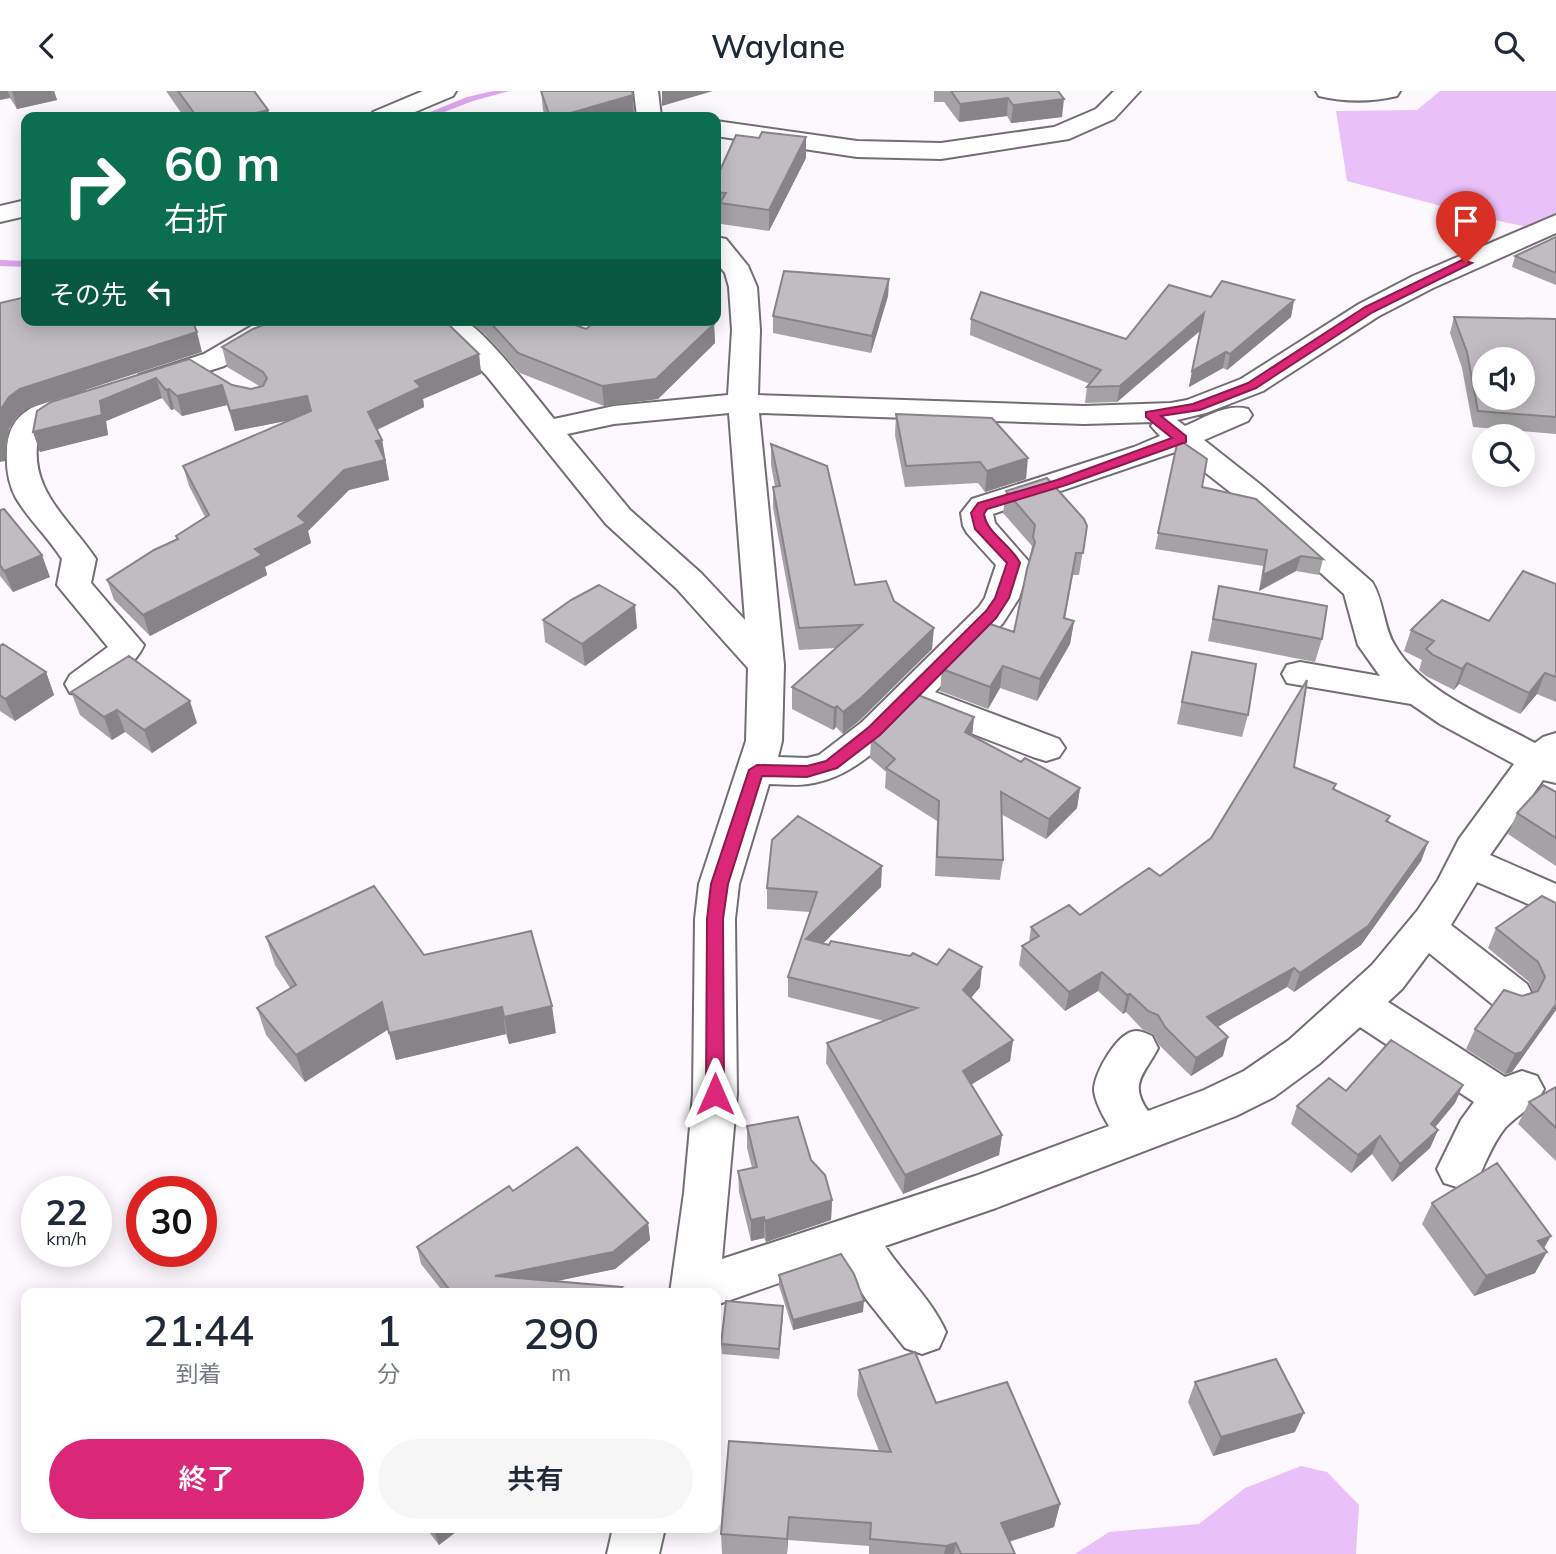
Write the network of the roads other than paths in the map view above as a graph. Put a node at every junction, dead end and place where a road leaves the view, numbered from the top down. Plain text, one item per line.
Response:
1 (443, 91) edge
2 (646, 91) edge
3 (1128, 91) edge
4 (1328, 91) edge
5 (1388, 91) edge
6 (394, 112) edge
7 (648, 112) edge
8 (721, 130) edge
9 (21, 209) edge
10 (0, 214) edge
11 (1556, 223) edge
12 (721, 251) edge
13 (273, 326) edge
14 (453, 326) edge
15 (1347, 351) dead end
16 (199, 366) junction
17 (233, 386) edge
18 (743, 403) junction
19 (1150, 414) junction
20 (545, 431) junction
21 (1182, 439) junction
22 (766, 665) junction
23 (1300, 674) dead end
24 (83, 684) edge
25 (1415, 692) junction
26 (910, 696) junction
27 (1045, 748) dead end
28 (1550, 759) edge
29 (757, 770) junction
30 (1467, 861) junction
31 (1556, 901) edge
32 (1426, 928) junction
33 (1512, 996) edge
34 (1358, 1004) junction
35 (1137, 1048) dead end
36 (1139, 1134) junction
37 (1460, 1169) dead end
38 (853, 1237) junction
39 (695, 1288) edge
40 (708, 1288) edge
41 (922, 1332) dead end
42 (638, 1533) edge
43 (633, 1554) edge

1 - 6 street
2 - 7 street
3 - 8 street
4 - 5 street
9 - 10 street
11 - 19 street
12 - 18 street
13 - 16 street
14 - 20 street
15 - 21 street
16 - 17 street
16 - 24 street
18 - 19 street
18 - 20 street
18 - 22 street
19 - 21 street
20 - 22 street
21 - 25 street
21 - 26 street
22 - 29 street
23 - 25 street
25 - 28 street
26 - 27 street
26 - 29 street
28 - 30 street
29 - 39 street
30 - 31 street
30 - 32 street
32 - 33 street
32 - 34 street
34 - 36 street
34 - 37 street
35 - 36 street
36 - 38 street
38 - 40 street
38 - 41 street
42 - 43 street

